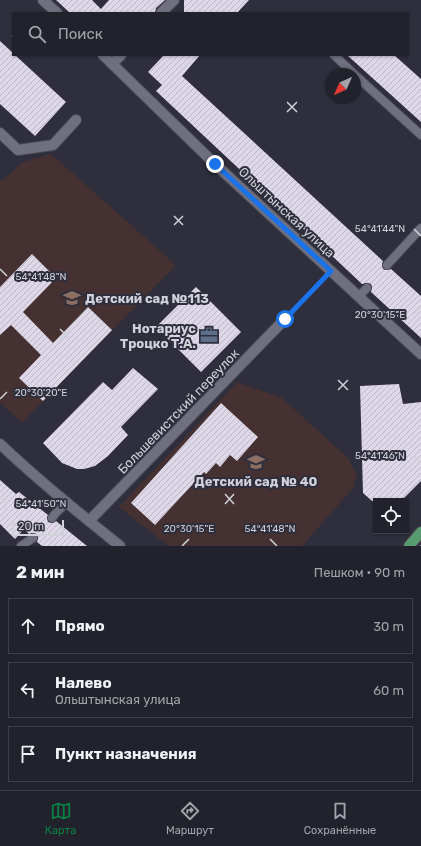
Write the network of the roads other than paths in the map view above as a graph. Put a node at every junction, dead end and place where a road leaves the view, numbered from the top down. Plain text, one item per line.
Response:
1 (43, 0) edge
2 (174, 0) edge
3 (56, 12) edge
4 (162, 12) edge
5 (104, 56) edge
6 (119, 56) edge
7 (335, 56) edge
8 (112, 64) junction
9 (348, 68) edge
10 (361, 80) edge
11 (76, 120) dead end
12 (0, 133) edge
13 (421, 135) edge
14 (421, 228) edge
15 (387, 265) dead end
16 (367, 288) dead end
17 (359, 296) junction
18 (285, 319) road end
19 (421, 354) edge
20 (0, 444) edge
21 (66, 503) junction
22 (52, 518) dead end
23 (89, 521) junction
24 (421, 532) edge
25 (33, 538) dead end
26 (21, 546) edge
27 (120, 546) edge
28 (409, 546) edge

1 - 3 street
2 - 4 street
5 - 8 street, Ольштынская улица
6 - 8 street
7 - 9 lane
8 - 17 street, Ольштынская улица
10 - 13 lane
11 - 12 street
14 - 15 lane
16 - 17 lane
17 - 19 street, Ольштынская улица
18 - 23 street, Большевистский переулок
20 - 21 street
21 - 22 lane
21 - 23 street
23 - 27 street
24 - 28 main road
25 - 26 lane

